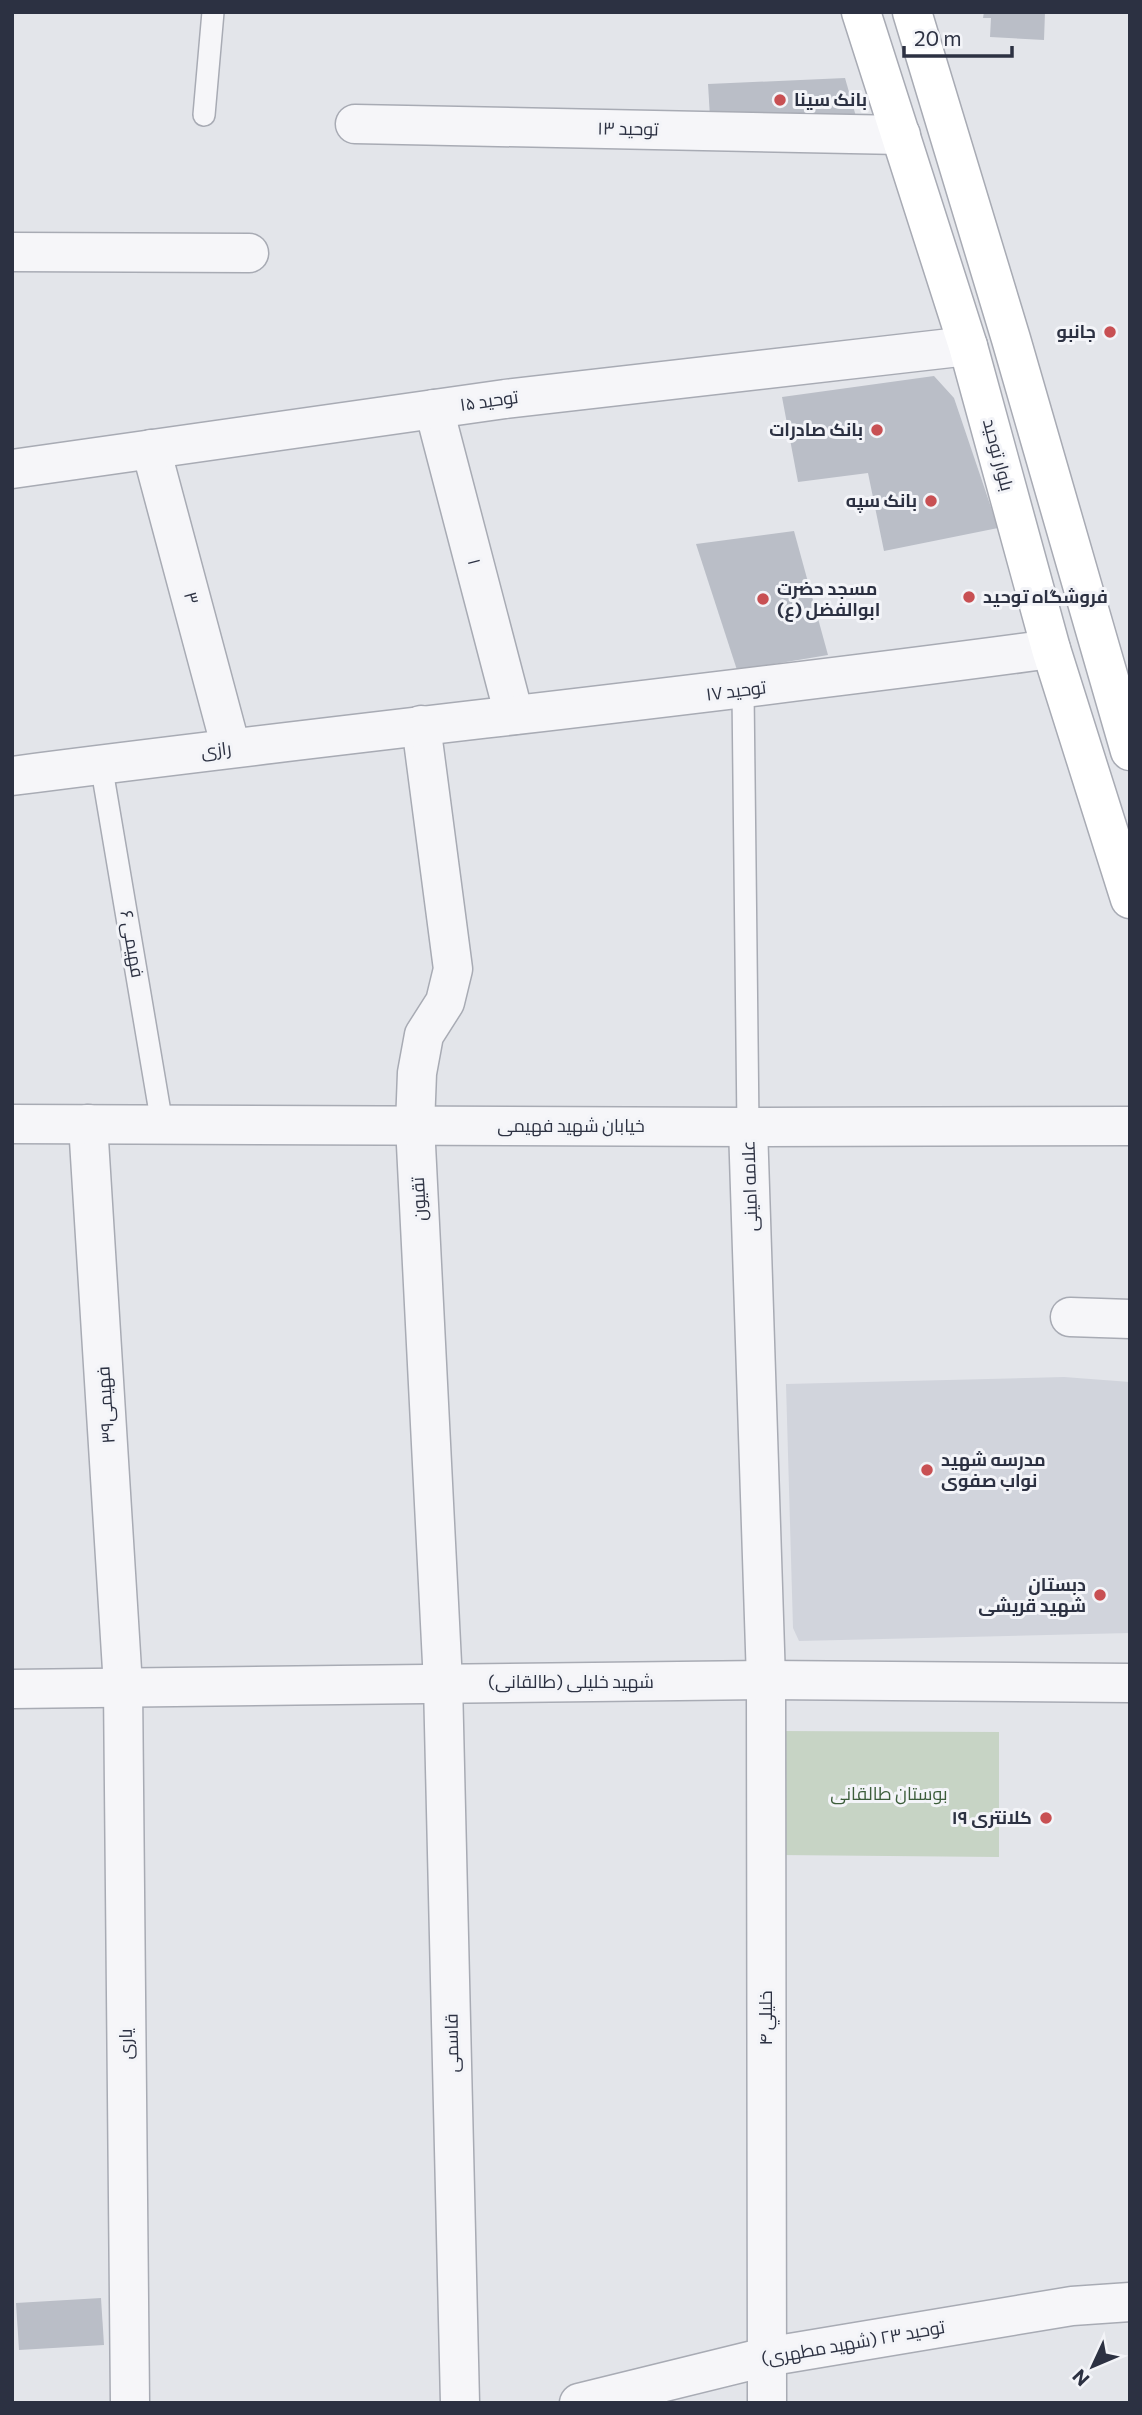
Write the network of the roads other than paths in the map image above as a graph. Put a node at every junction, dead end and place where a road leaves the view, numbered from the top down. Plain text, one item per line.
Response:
1 (213, 12) edge
2 (861, 12) edge
3 (912, 12) edge
4 (204, 115) dead end
5 (355, 124) dead end
6 (901, 135) junction
7 (12, 252) edge
8 (249, 253) dead end
9 (968, 346) junction
10 (434, 409) junction
11 (151, 449) junction
12 (12, 469) edge
13 (1051, 649) junction
14 (1117, 671) edge
15 (743, 691) junction
16 (514, 715) junction
17 (421, 725) junction
18 (232, 748) junction
19 (1130, 751) edge
20 (101, 764) junction
21 (12, 776) edge
22 (1130, 899) edge
23 (12, 1124) edge
24 (88, 1124) junction
25 (162, 1125) junction
26 (415, 1125) junction
27 (1130, 1126) edge
28 (748, 1127) junction
29 (1070, 1317) dead end
30 (1130, 1319) edge
31 (766, 1680) junction
32 (443, 1683) junction
33 (1130, 1683) edge
34 (123, 1686) junction
35 (12, 1689) edge
36 (1130, 2302) edge
37 (766, 2357) junction
38 (130, 2403) edge
39 (460, 2403) edge
40 (579, 2403) edge
41 (767, 2403) edge

1 - 4 lane
2 - 6 main road, بلوار توحید
3 - 14 main road
5 - 6 street, توحید ۱۳
6 - 9 main road, بلوار توحید
7 - 8 street
9 - 10 street, توحید ۱۵
9 - 13 main road, بلوار توحید
10 - 11 street, توحید ۱۵
10 - 16 street, ۱
11 - 12 street, توحید ۱۵
11 - 18 street, ۳
13 - 15 street, توحید ۱۷
13 - 22 main road, بلوار توحید
14 - 19 main road
15 - 16 street, توحید ۱۷
15 - 28 lane, علامه امینی
16 - 17 street, توحید ۱۷
17 - 18 street, رازی
17 - 26 street, تقیون
18 - 20 street, رازی
20 - 21 street, رازی
20 - 25 lane, فهیمی ۶
23 - 24 street, خیابان شهید فهیمی
24 - 25 street, خیابان شهید فهیمی
24 - 34 street, فهیمی۳۹
25 - 26 street, خیابان شهید فهیمی
26 - 28 street, خیابان شهید فهیمی
26 - 32 street, تقیون
27 - 28 street, خیابان شهید فهیمی
28 - 31 street, علامه امینی
29 - 30 street
31 - 32 street, شهید خلیلی (طالقانی)
31 - 33 street, شهید خلیلی (طالقانی)
31 - 37 street, خليلي ۴
32 - 34 street, شهید خلیلی (طالقانی)
32 - 39 street, قاسمی
34 - 35 street, شهید خلیلی (طالقانی)
34 - 38 street, یاری
36 - 37 street, توحید ۲۳ (شهید مطهری)
37 - 40 street, توحید ۲۳ (شهید مطهری)
37 - 41 street, خليلي ۴

